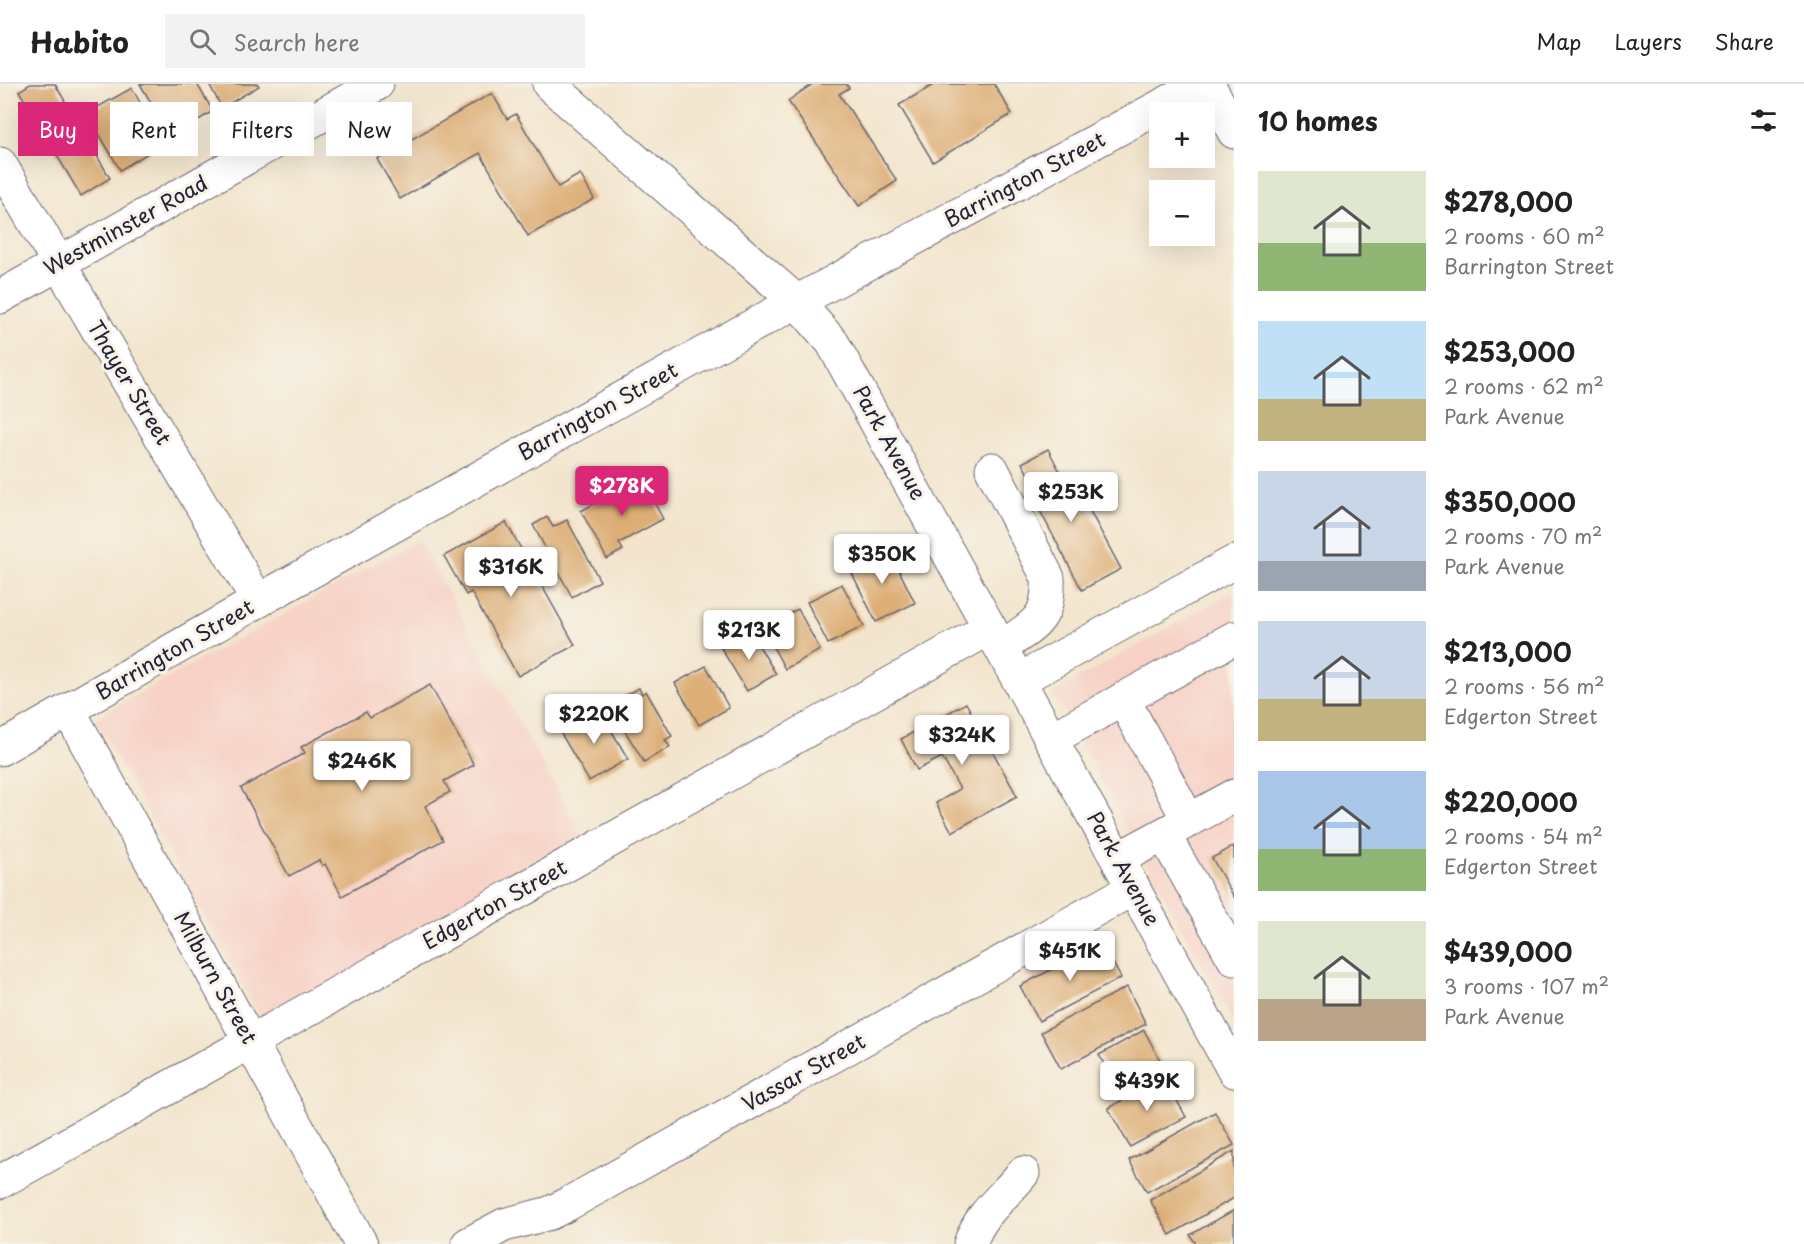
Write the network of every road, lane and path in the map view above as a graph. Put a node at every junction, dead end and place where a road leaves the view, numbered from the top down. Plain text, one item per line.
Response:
1 (377, 84) edge
2 (549, 84) edge
3 (1202, 84) edge
4 (1208, 84) edge
5 (1234, 132) edge
6 (0, 164) edge
7 (58, 263) junction
8 (0, 297) edge
9 (797, 302) junction
10 (992, 469) dead end
11 (1234, 562) edge
12 (258, 601) junction
13 (996, 637) junction
14 (1234, 638) edge
15 (1019, 680) junction
16 (1123, 699) junction
17 (69, 711) junction
18 (1051, 739) junction
19 (0, 749) edge
20 (1234, 796) edge
21 (1177, 828) junction
22 (1118, 860) junction
23 (1134, 888) junction
24 (1234, 959) edge
25 (250, 1043) junction
26 (1234, 1071) edge
27 (1023, 1173) dead end
28 (0, 1182) edge
29 (362, 1244) edge
30 (468, 1244) edge
31 (970, 1244) edge

1 - 7 street, Westminster Road
2 - 9 street, Park Avenue
3 - 9 street, Barrington Street
4 - 5 street
6 - 7 street, Thayer Street
7 - 8 street, Westminster Road
7 - 12 street, Thayer Street
9 - 12 street, Barrington Street
9 - 13 street, Park Avenue
10 - 13 street, Edgerton Street
11 - 15 street
12 - 17 street, Barrington Street
13 - 15 street, Park Avenue
13 - 25 street, Edgerton Street
14 - 16 street
15 - 18 street, Park Avenue
16 - 18 street
16 - 21 street
17 - 19 street, Barrington Street
17 - 25 street, Milburn Street
18 - 22 street, Park Avenue
20 - 21 street
21 - 22 street
21 - 24 street
22 - 23 street, Park Avenue
23 - 26 street, Park Avenue
23 - 30 street, Vassar Street
25 - 28 street, Edgerton Street
25 - 29 street, Milburn Street
27 - 31 street

